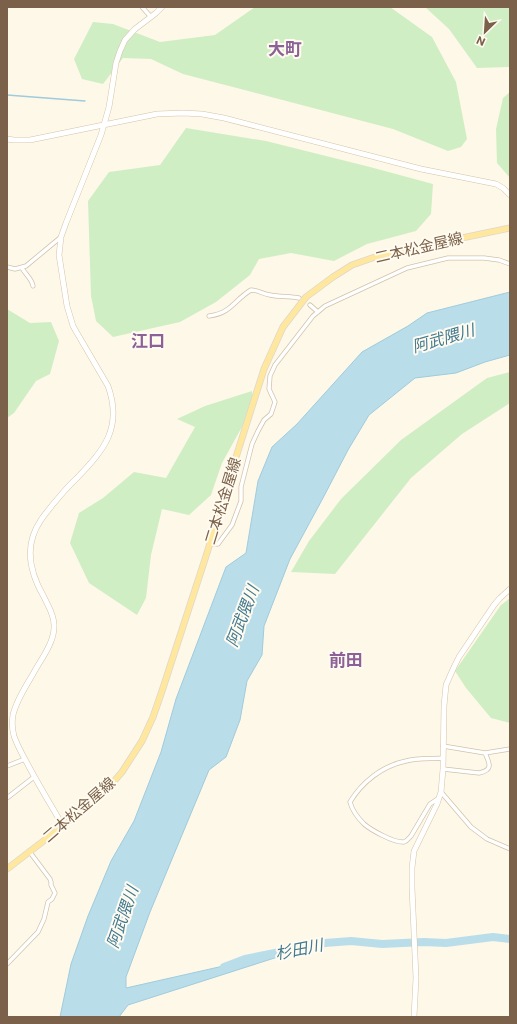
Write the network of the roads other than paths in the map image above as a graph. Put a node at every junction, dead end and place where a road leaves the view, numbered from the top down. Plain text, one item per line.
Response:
1 (142, 7) edge
2 (162, 7) edge
3 (151, 17) junction
4 (104, 125) junction
5 (7, 139) edge
6 (510, 195) edge
7 (510, 228) edge
8 (61, 237) junction
9 (510, 264) edge
10 (7, 267) edge
11 (22, 268) junction
12 (33, 286) dead end
13 (299, 298) dead end
14 (310, 305) dead end
15 (318, 312) junction
16 (209, 316) dead end
17 (210, 544) junction
18 (510, 589) edge
19 (443, 746) junction
20 (510, 749) edge
21 (485, 753) junction
22 (443, 758) junction
23 (25, 759) junction
24 (7, 766) edge
25 (442, 768) junction
26 (34, 777) junction
27 (441, 792) junction
28 (7, 798) edge
29 (439, 798) junction
30 (63, 826) junction
31 (510, 849) edge
32 (29, 851) junction
33 (7, 869) edge
34 (7, 964) edge
35 (414, 1017) edge

1 - 3 street
2 - 3 street
3 - 4 street
4 - 5 street
4 - 6 street
4 - 8 street
7 - 17 main road, 二本松金屋線
8 - 11 street
8 - 23 street
9 - 15 street
10 - 11 street
11 - 12 street
13 - 16 street
14 - 15 street
15 - 17 street
17 - 30 main road, 二本松金屋線
18 - 19 street
19 - 21 street
19 - 22 street
20 - 21 street
21 - 25 street
22 - 25 street
22 - 29 street
23 - 24 street
23 - 26 street
25 - 27 street
26 - 28 street
26 - 30 street
27 - 29 street
27 - 31 street
29 - 35 street
30 - 32 main road, 二本松金屋線
32 - 33 main road, 二本松金屋線
32 - 34 street

